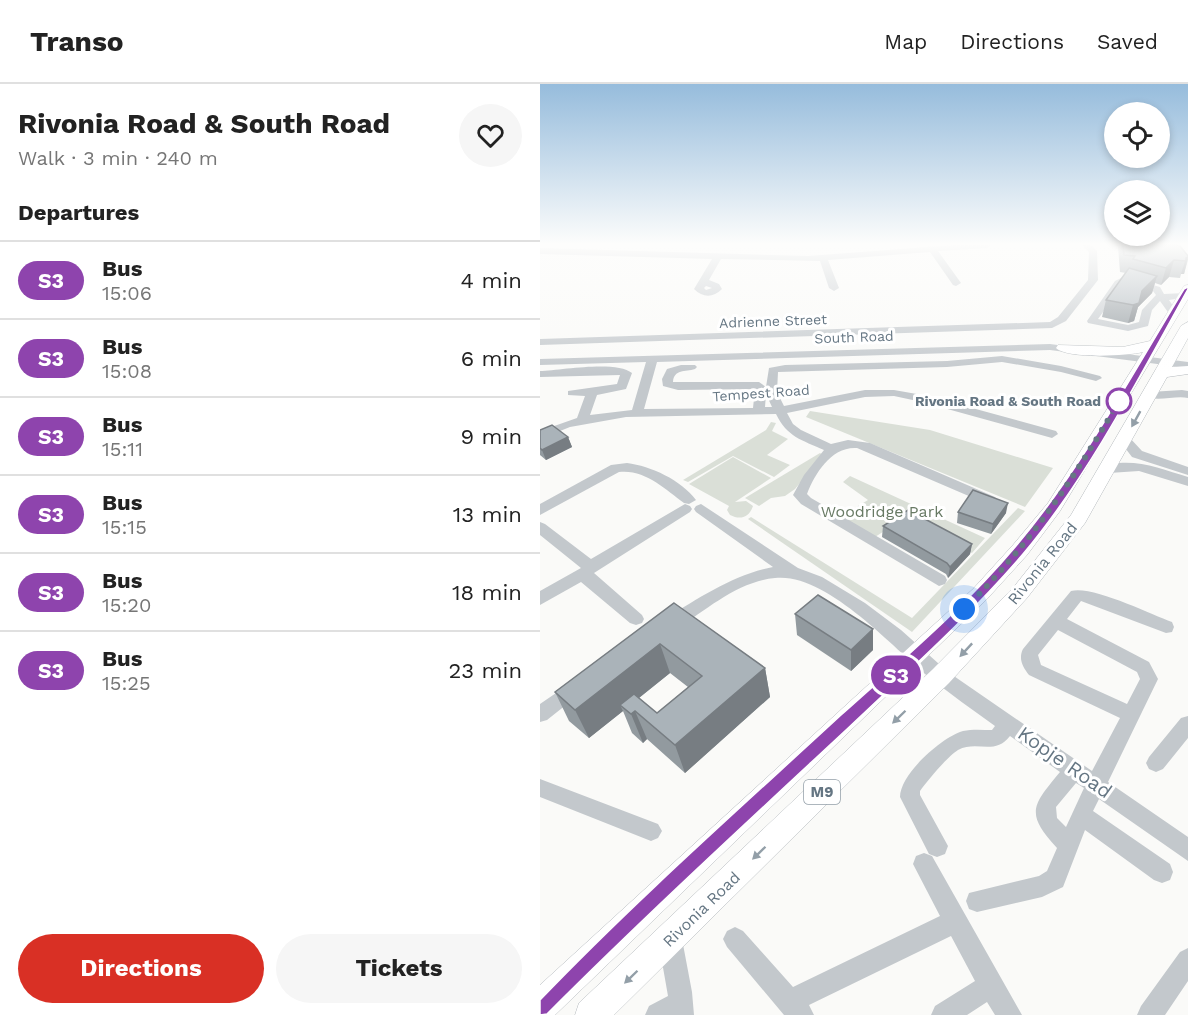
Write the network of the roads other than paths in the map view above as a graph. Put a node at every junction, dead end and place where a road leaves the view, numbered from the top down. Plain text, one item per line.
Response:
1 (1086, 288) edge
2 (1115, 288) edge
3 (1156, 288) edge
4 (1161, 297) junction
5 (1183, 299) edge
6 (1186, 330) edge
7 (540, 342) edge
8 (1156, 343) junction
9 (1063, 348) junction
10 (1089, 351) junction
11 (652, 359) junction
12 (1146, 359) junction
13 (1188, 360) edge
14 (540, 362) edge
15 (763, 365) dead end
16 (1188, 365) edge
17 (1164, 367) junction
18 (1188, 370) edge
19 (540, 374) edge
20 (1096, 378) dead end
21 (1131, 382) junction
22 (1186, 390) edge
23 (592, 392) junction
24 (572, 393) dead end
25 (1150, 395) junction
26 (759, 410) junction
27 (780, 410) junction
28 (636, 414) junction
29 (541, 419) edge
30 (583, 419) junction
31 (556, 426) junction
32 (1052, 434) dead end
33 (540, 435) edge
34 (1125, 440) junction
35 (832, 449) junction
36 (1109, 469) junction
37 (1188, 471) edge
38 (1188, 482) edge
39 (996, 502) edge
40 (692, 506) junction
41 (540, 510) edge
42 (540, 526) edge
43 (588, 569) junction
44 (793, 573) junction
45 (939, 580) dead end
46 (540, 598) edge
47 (636, 619) dead end
48 (1055, 621) junction
49 (1166, 627) dead end
50 (654, 634) edge
51 (916, 655) junction
52 (941, 676) junction
53 (588, 678) edge
54 (540, 714) edge
55 (1133, 715) junction
56 (1009, 723) junction
57 (1188, 724) edge
58 (1156, 763) dead end
59 (1075, 769) junction
60 (1097, 784) junction
61 (540, 788) edge
62 (1081, 815) junction
63 (651, 831) dead end
64 (1069, 846) junction
65 (1188, 849) edge
66 (1162, 872) dead end
67 (977, 901) dead end
68 (956, 921) junction
69 (670, 939) junction
70 (735, 939) dead end
71 (1188, 960) edge
72 (991, 985) junction
73 (540, 1007) edge
74 (795, 1008) edge
75 (681, 1009) edge
76 (591, 1015) edge
77 (658, 1015) edge
78 (944, 1015) edge
79 (1009, 1015) edge
80 (1150, 1015) edge

1 - 7 street, Adrienne Street
2 - 4 street
3 - 4 street
4 - 5 street
4 - 5 street
5 - 8 main road, Rivonia Road / M9
6 - 13 main road
6 - 17 main road, Rivonia Road / M9
8 - 9 main road
8 - 12 main road, Rivonia Road / M9
9 - 10 street, South Road
9 - 11 street, South Road
10 - 12 street, South Road
10 - 21 main road
11 - 14 street, South Road
11 - 28 street
12 - 17 street, South Road
12 - 21 main road, Rivonia Road / M9
15 - 26 street
16 - 17 street, South Road
17 - 18 main road
17 - 25 main road, Rivonia Road / M9
19 - 23 street
20 - 27 street
21 - 51 main road, Rivonia Road / M9
22 - 25 street
23 - 24 street
23 - 30 street
25 -> 34 main road, Rivonia Road / M9
26 - 27 street, Tempest Road
26 - 28 street, Tempest Road
27 - 32 street, Tempest Road
27 - 35 street
28 - 30 street, Tempest Road
29 - 31 street
30 - 31 street, Tempest Road
31 - 33 street, Tempest Road
34 - 36 main road, Rivonia Road / M9
34 - 37 street
35 - 39 street
35 - 45 street
36 - 38 street
36 -> 52 main road, Rivonia Road / M9
40 - 41 street
40 - 43 street
40 - 44 street
42 - 43 street
43 - 46 street
43 - 47 street
44 - 50 street
44 - 51 street, Kopje Road
48 - 49 street
48 - 55 street
48 - 55 street
51 - 52 street, Kopje Road
51 - 73 main road, Rivonia Road / M9
52 - 56 street, Kopje Road
52 -> 69 main road, Rivonia Road / M9
53 - 54 street
55 - 60 street
56 - 59 street, Kopje Road
56 - 68 street
57 - 58 street
59 - 60 street, Kopje Road
59 - 64 street
60 - 62 street
60 - 65 street, Kopje Road
61 - 63 street
62 - 64 street
62 - 66 street
64 - 67 street
68 - 72 street
68 - 74 street
69 - 75 street
69 -> 76 main road, Rivonia Road / M9
70 - 74 street
71 - 80 street
72 - 78 street
72 - 79 street
75 - 77 street

